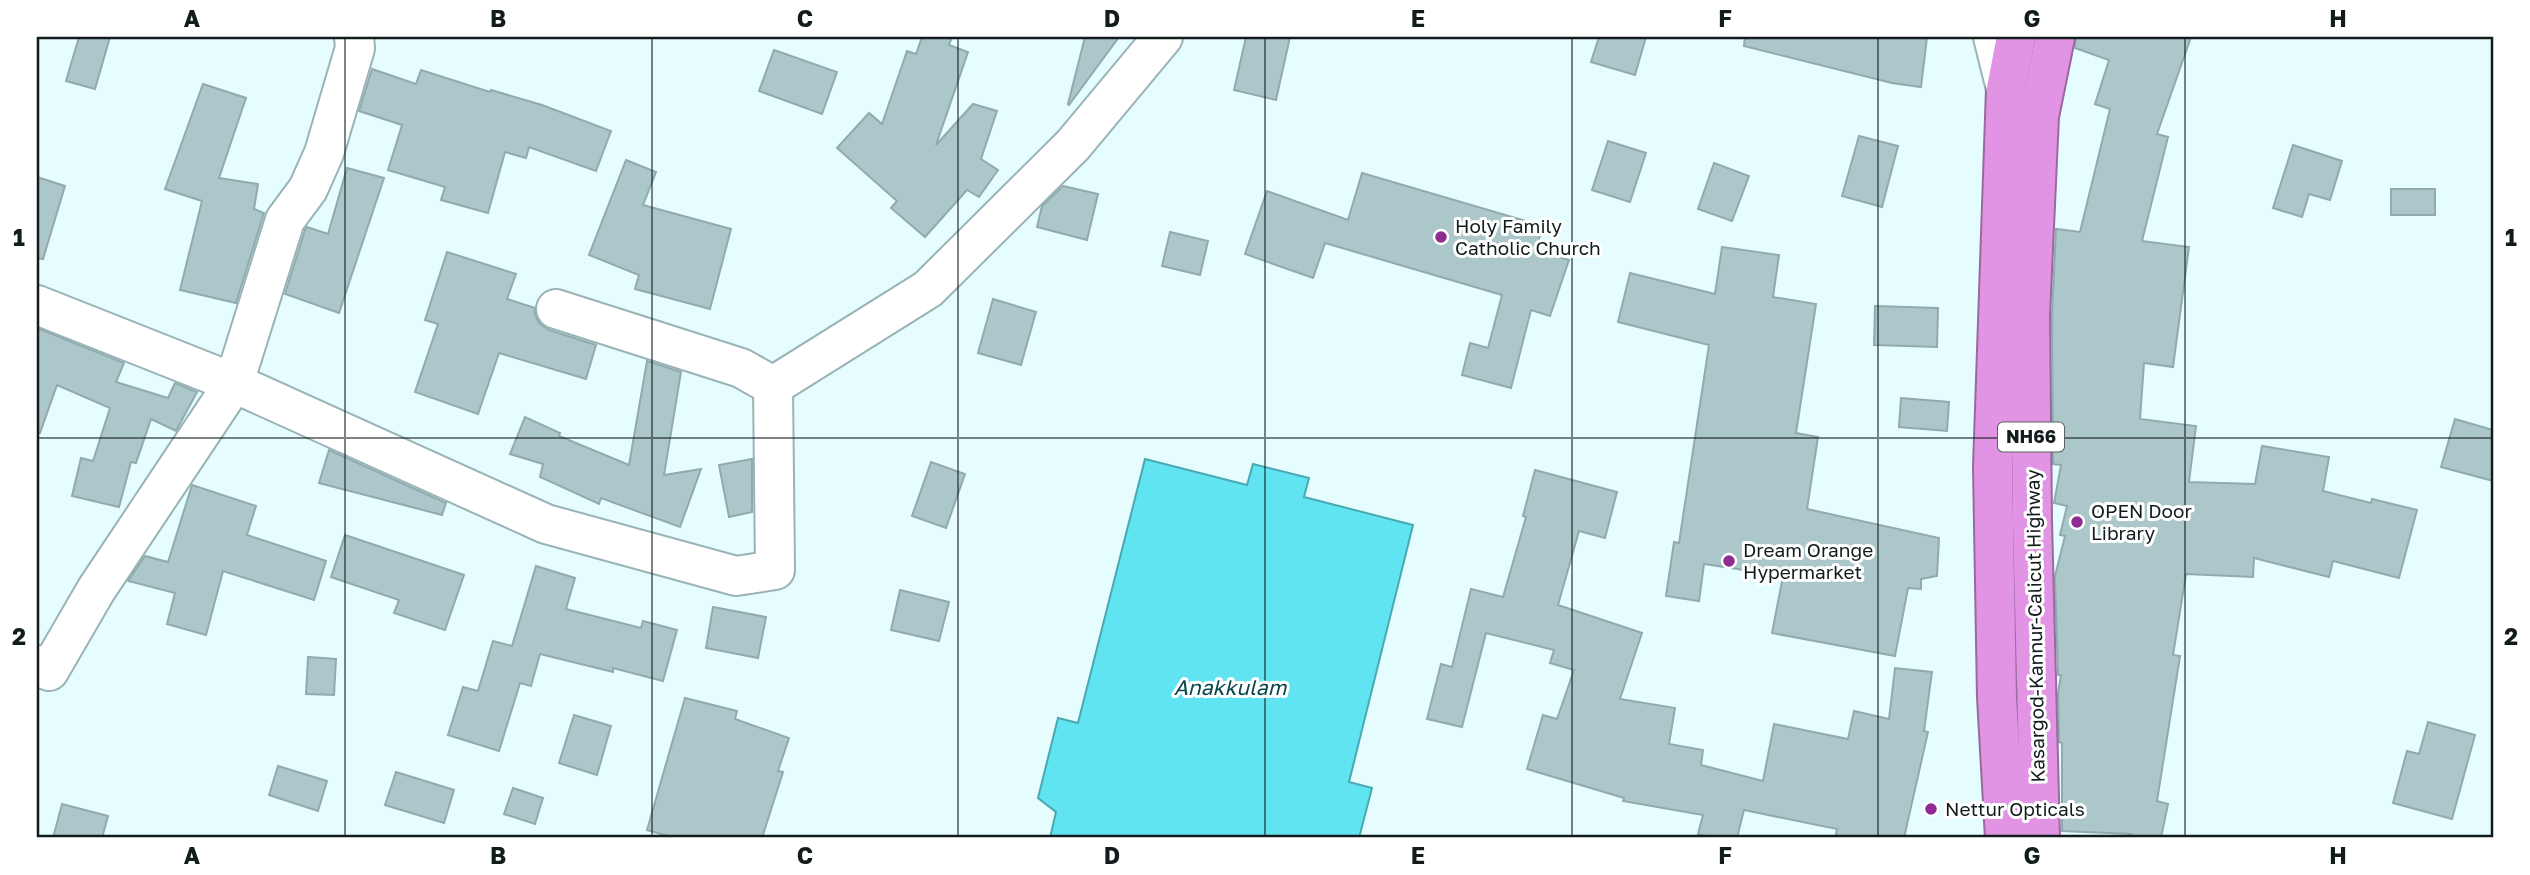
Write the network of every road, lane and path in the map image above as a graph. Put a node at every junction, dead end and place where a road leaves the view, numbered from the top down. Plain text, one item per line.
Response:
1 (354, 37) edge
2 (1163, 37) edge
3 (1993, 37) edge
4 (2016, 37) edge
5 (2054, 37) edge
6 (2006, 89) junction
7 (37, 305) edge
8 (556, 309) dead end
9 (234, 383) junction
10 (773, 386) junction
11 (41, 675) edge
12 (2005, 838) edge
13 (2040, 838) edge

1 - 9 street
2 - 10 street
3 - 6 street
4 - 6 highway, Kasargod-Kannur-Calicut Highway / NH66
5 - 13 highway, Kasargod-Kannur-Calicut Highway / NH66
6 - 12 highway, Kasargod-Kannur-Calicut Highway / NH66
7 - 9 street
8 - 10 street
9 - 10 street
9 - 11 street

